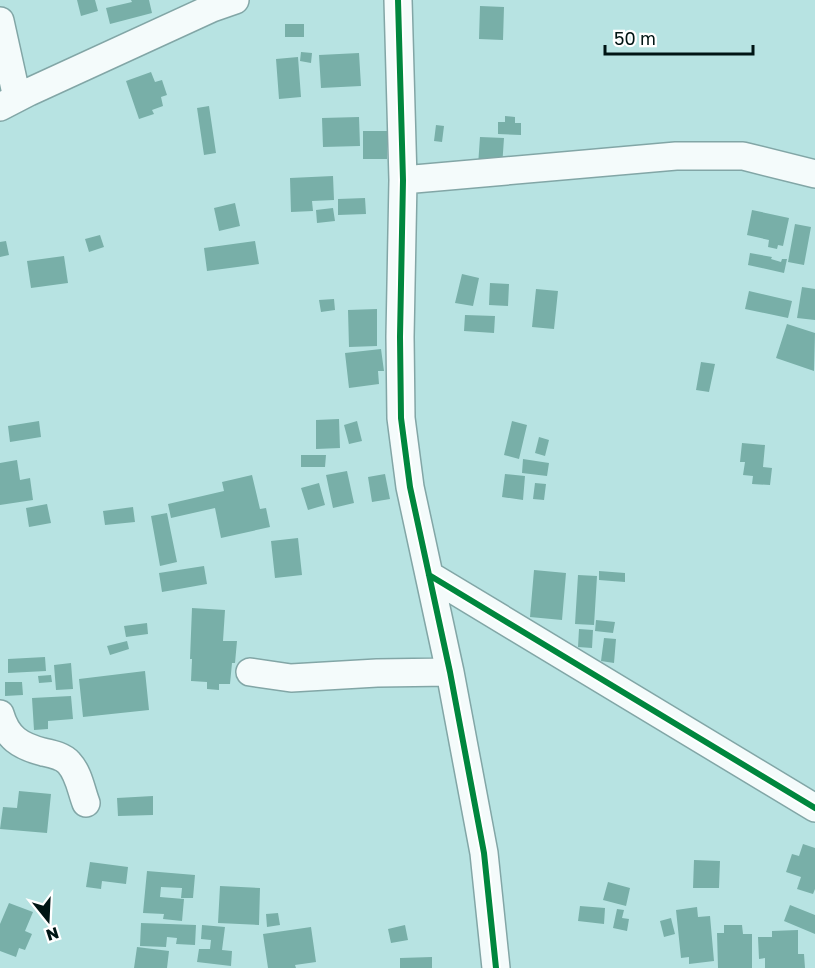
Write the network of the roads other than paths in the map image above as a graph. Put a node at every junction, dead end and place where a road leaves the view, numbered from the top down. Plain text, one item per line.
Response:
1 (235, 0) edge
2 (398, 0) edge
3 (0, 21) edge
4 (8, 102) edge
5 (815, 174) edge
6 (403, 180) junction
7 (429, 575) junction
8 (250, 672) dead end
9 (450, 672) junction
10 (0, 714) edge
11 (86, 803) dead end
12 (815, 808) edge
13 (496, 968) edge

1 - 4 street
2 - 6 street
3 - 4 street
5 - 6 street
6 - 7 street
7 - 9 street
7 - 12 street
8 - 9 street
9 - 13 street
10 - 11 street

